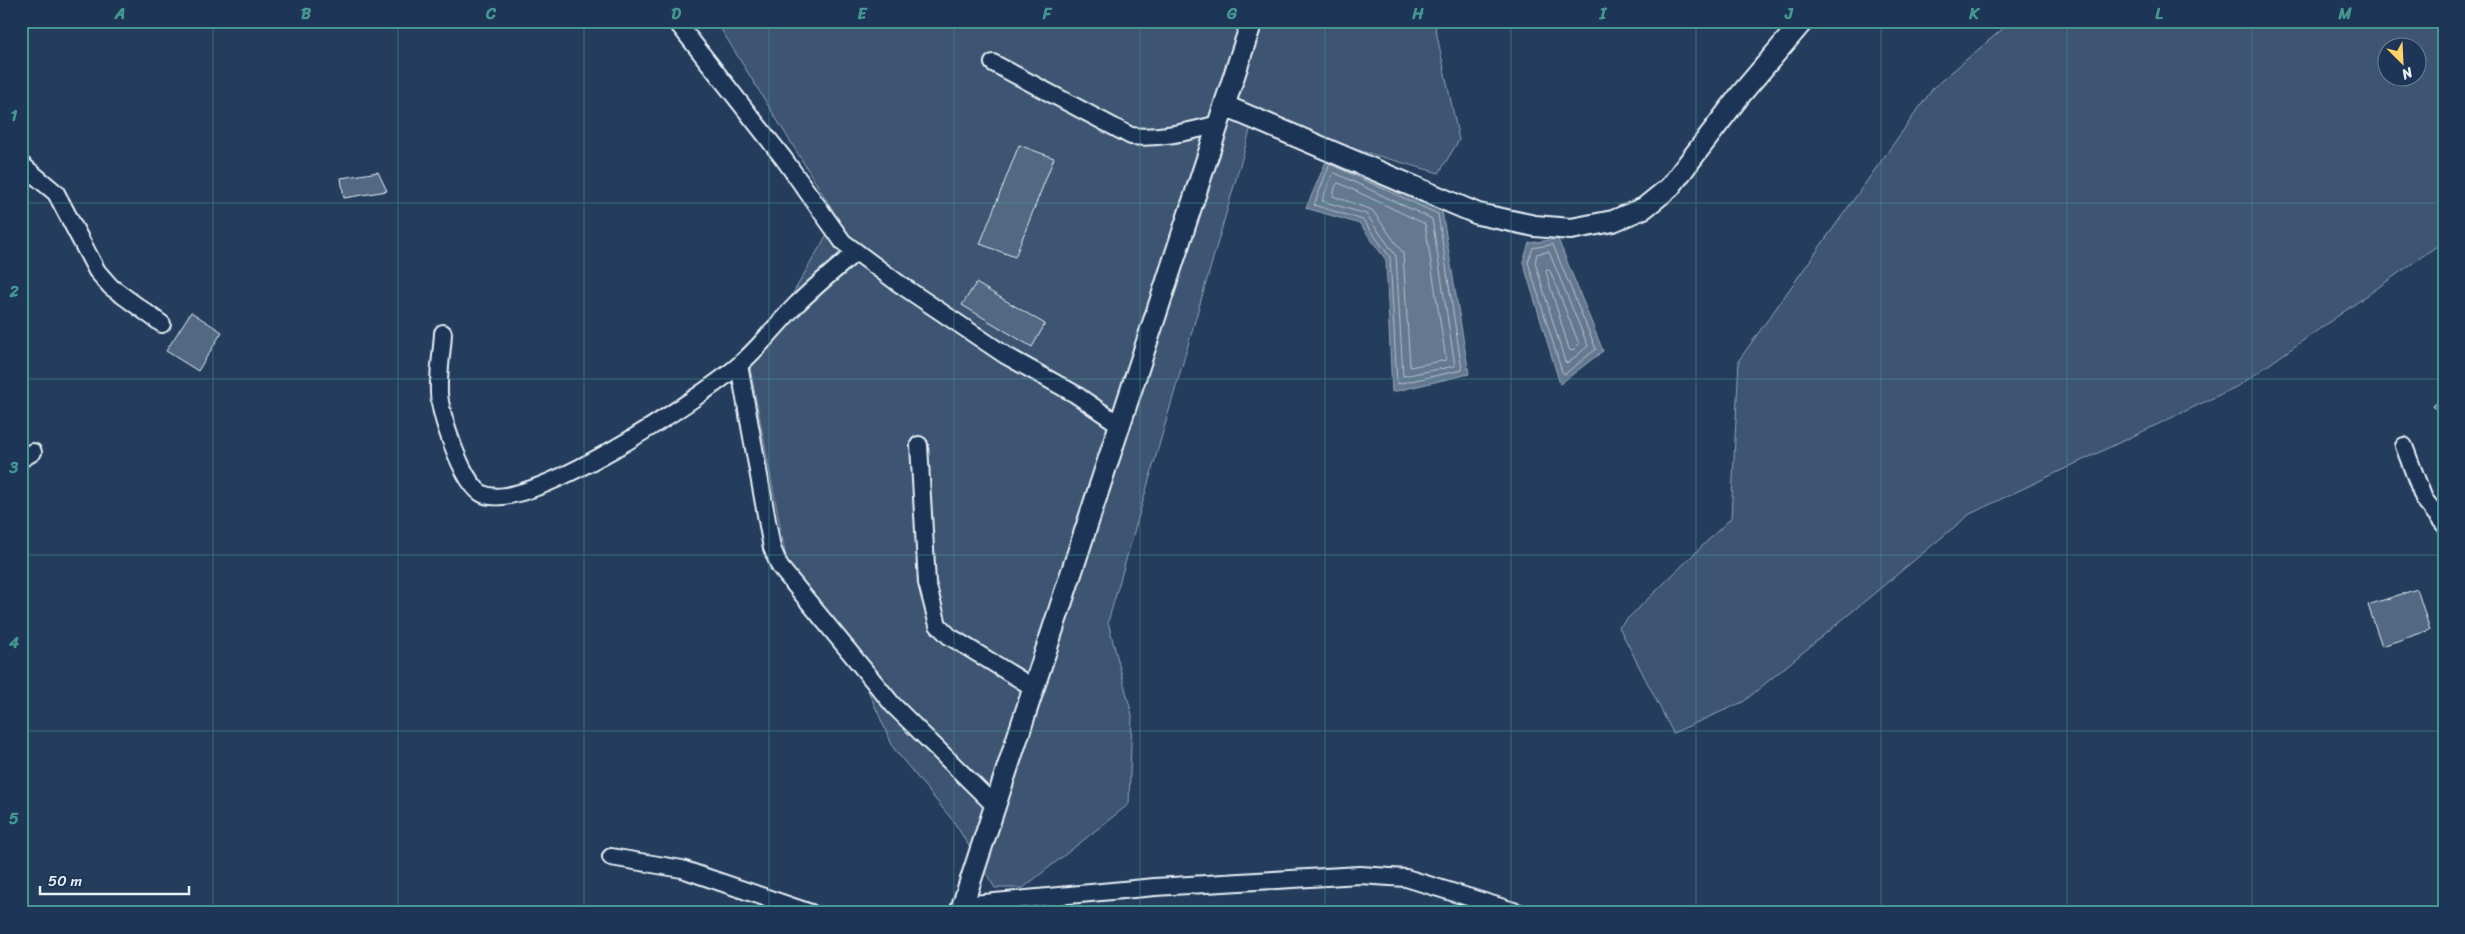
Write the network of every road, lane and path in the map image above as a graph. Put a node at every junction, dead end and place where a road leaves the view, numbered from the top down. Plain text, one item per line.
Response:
1 (676, 21) edge
2 (1252, 21) edge
3 (1803, 21) edge
4 (993, 63) dead end
5 (1222, 115) junction
6 (21, 164) edge
7 (856, 252) junction
8 (162, 324) dead end
9 (443, 333) dead end
10 (739, 365) junction
11 (1120, 424) junction
12 (919, 445) dead end
13 (2404, 446) dead end
14 (2444, 524) edge
15 (1034, 688) junction
16 (995, 806) junction
17 (611, 858) dead end
18 (961, 909) edge
19 (811, 913) edge
20 (1520, 913) edge

1 - 7 street
2 - 5 street
3 - 5 street
4 - 5 street
5 - 11 street
6 - 8 street
7 - 10 street
7 - 11 street
9 - 10 street
10 - 16 street
11 - 15 street
12 - 15 street
13 - 14 street
15 - 16 street
16 - 18 street
17 - 19 street
18 - 20 street

